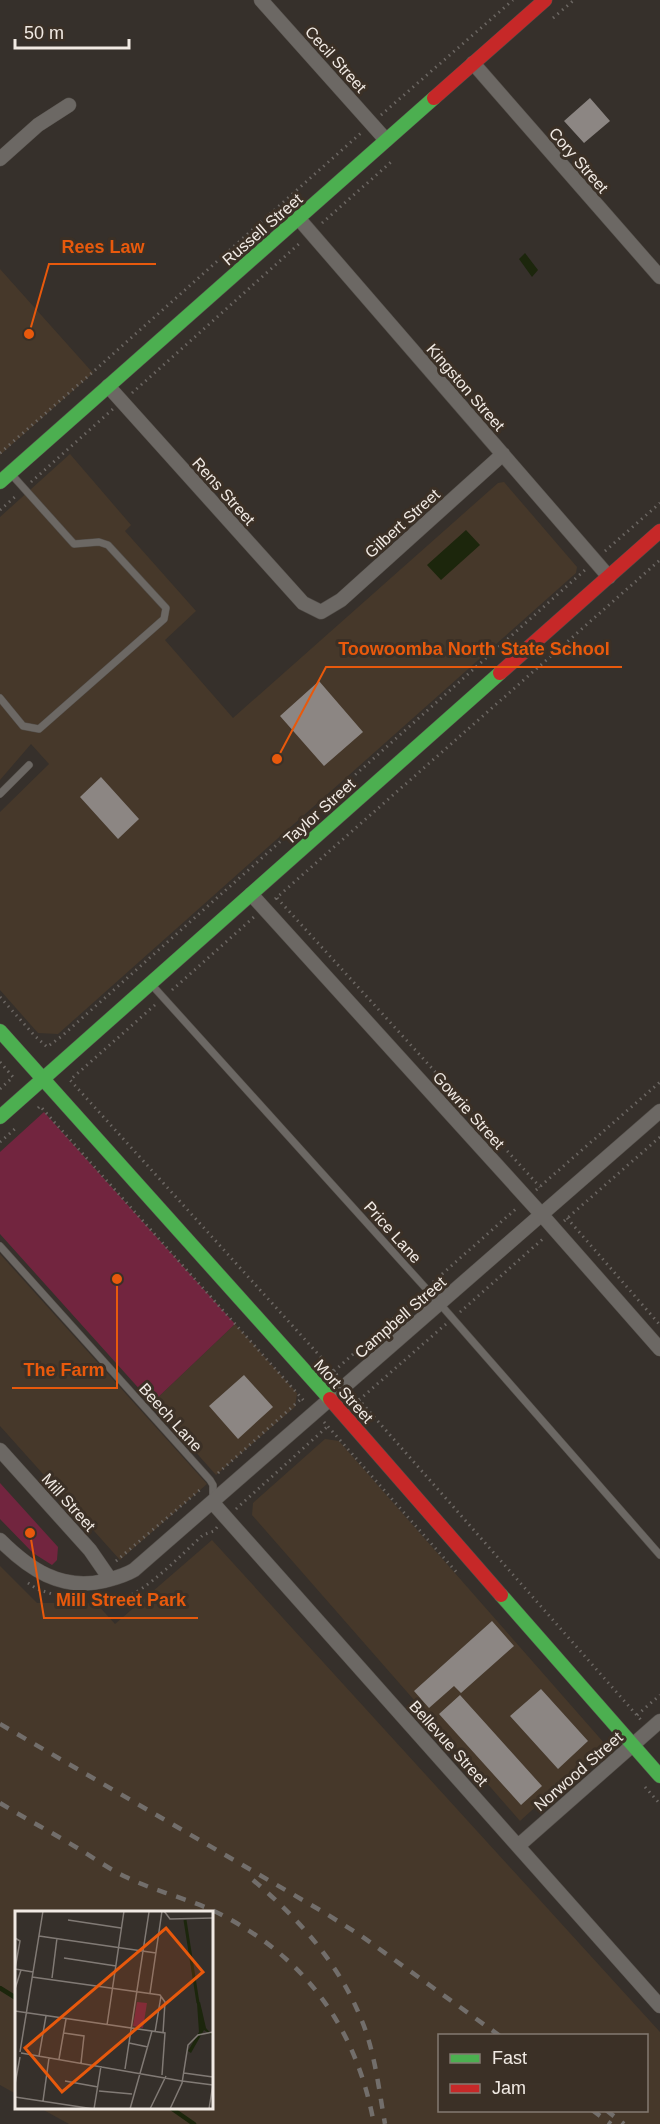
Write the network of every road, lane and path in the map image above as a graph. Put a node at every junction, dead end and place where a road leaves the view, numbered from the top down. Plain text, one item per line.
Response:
1 (261, 0) edge
2 (513, 0) edge
3 (545, 0) edge
4 (574, 0) edge
5 (547, 23) dead end
6 (473, 63) junction
7 (69, 105) dead end
8 (371, 124) junction
9 (386, 140) junction
10 (398, 155) dead end
11 (0, 159) edge
12 (298, 219) junction
13 (311, 233) junction
14 (660, 278) edge
15 (108, 386) junction
16 (122, 402) junction
17 (0, 453) edge
18 (503, 454) junction
19 (5, 477) edge
20 (24, 489) junction
21 (660, 503) edge
22 (0, 510) edge
23 (660, 531) edge
24 (660, 560) edge
25 (595, 561) junction
26 (609, 577) junction
27 (321, 612) joint
28 (0, 698) edge
29 (29, 765) dead end
30 (0, 794) edge
31 (250, 894) junction
32 (277, 898) junction
33 (264, 909) junction
34 (150, 983) junction
35 (0, 997) edge
36 (163, 998) junction
37 (0, 1031) edge
38 (0, 1062) edge
39 (43, 1079) junction
40 (660, 1082) edge
41 (0, 1089) edge
42 (40, 1106) dead end
43 (660, 1112) edge
44 (0, 1117) edge
45 (660, 1137) edge
46 (540, 1187) junction
47 (527, 1198) junction
48 (542, 1215) junction
49 (567, 1218) junction
50 (555, 1229) junction
51 (0, 1246) edge
52 (426, 1289) junction
53 (440, 1304) junction
54 (453, 1318) junction
55 (660, 1325) edge
56 (660, 1349) edge
57 (334, 1371) junction
58 (347, 1386) junction
59 (331, 1400) junction
60 (359, 1400) junction
61 (315, 1413) junction
62 (0, 1450) edge
63 (213, 1503) junction
64 (0, 1540) edge
65 (660, 1555) edge
66 (459, 1575) dead end
67 (110, 1580) junction
68 (660, 1695) edge
69 (660, 1721) edge
70 (632, 1744) junction
71 (660, 1776) edge
72 (518, 1846) junction
73 (660, 2006) edge

1 - 8 street, Cecil Street
2 - 8 path
3 - 6 street, Russell Street
4 - 5 path
6 - 9 street, Russell Street
6 - 14 street, Cory Street
7 - 11 street
8 - 9 street, Cecil Street
8 - 17 path
9 - 12 street, Russell Street
10 - 13 path
12 - 13 street, Kingston Street
12 - 15 street, Russell Street
13 - 16 path
13 - 18 street, Kingston Street
15 - 16 street, Rens Street
15 - 19 street, Russell Street
16 - 20 path
16 - 27 street, Rens Street
18 - 25 street, Kingston Street
18 - 27 street, Gilbert Street
19 - 20 lane
20 - 22 path
20 - 28 lane
21 - 25 path
23 - 26 street, Taylor Street
24 - 32 path
25 - 26 street, Kingston Street
25 - 35 path
26 - 31 street, Taylor Street
29 - 30 lane
31 - 33 street, Gowrie Street
31 - 34 street, Taylor Street
32 - 33 path
32 - 46 path
33 - 36 path
33 - 47 street, Gowrie Street
34 - 36 lane, Price Lane
34 - 39 street, Taylor Street
36 - 52 lane, Price Lane
36 - 57 path
37 - 39 street, Mort Street
38 - 41 path
39 - 44 street, Taylor Street
39 - 59 street, Mort Street
40 - 46 path
42 - 61 path
43 - 48 street, Campbell Street
45 - 49 path
46 - 47 path
47 - 48 street, Gowrie Street
47 - 52 path
48 - 50 street, Gowrie Street
48 - 53 street, Campbell Street
49 - 50 path
49 - 55 path
50 - 54 path
50 - 56 street, Gowrie Street
51 - 63 lane, Beech Lane
52 - 53 lane, Price Lane
52 - 57 path
53 - 54 lane, Price Lane
53 - 58 street, Campbell Street
54 - 60 path
54 - 65 lane, Price Lane
57 - 58 path
58 - 59 street, Campbell Street
58 - 60 path
59 - 61 street, Campbell Street
59 - 70 street, Mort Street
60 - 68 path
61 - 63 street, Campbell Street
61 - 66 path
62 - 67 street, Mill Street
63 - 67 street, Campbell Street
63 - 72 street, Bellevue Street
64 - 67 street, Campbell Street
69 - 70 street, Norwood Street
70 - 71 street, Mort Street
70 - 72 street, Norwood Street
72 - 73 street, Bellevue Street

